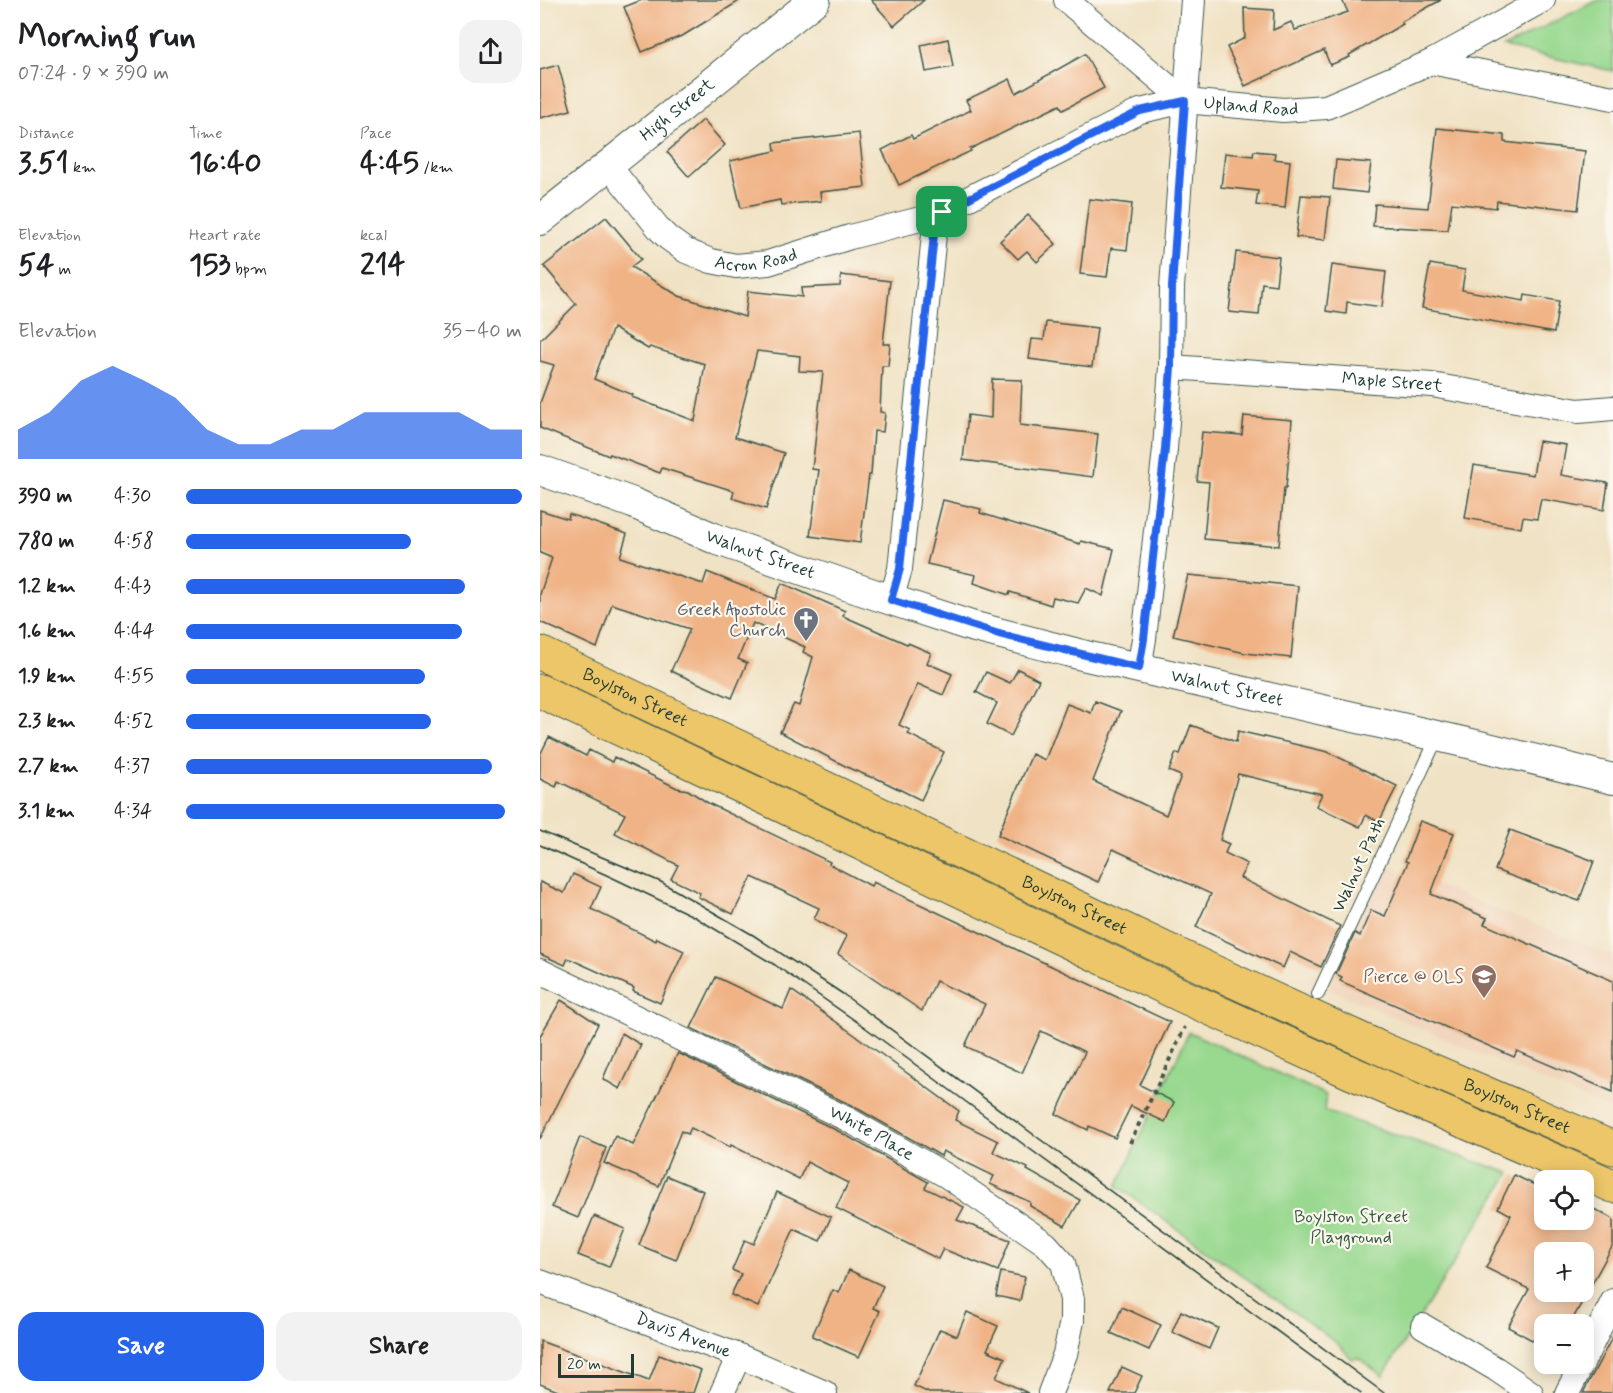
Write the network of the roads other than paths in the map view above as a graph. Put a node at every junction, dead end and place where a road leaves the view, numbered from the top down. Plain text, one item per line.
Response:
1 (815, 0) edge
2 (1066, 0) edge
3 (1193, 0) edge
4 (1543, 0) edge
5 (1431, 62) junction
6 (1613, 98) edge
7 (1185, 101) junction
8 (609, 166) junction
9 (936, 215) junction
10 (540, 220) edge
11 (1171, 367) junction
12 (1613, 408) edge
13 (540, 470) edge
14 (891, 600) junction
15 (540, 653) edge
16 (1139, 668) junction
17 (540, 691) edge
18 (1431, 751) dead end
19 (1613, 779) edge
20 (540, 972) edge
21 (1318, 994) dead end
22 (1613, 1148) edge
23 (1613, 1186) edge
24 (540, 1282) edge
25 (1613, 1301) edge
26 (1423, 1326) dead end
27 (1594, 1339) edge
28 (739, 1356) junction
29 (1577, 1374) edge
30 (722, 1393) edge
31 (825, 1393) edge
32 (1050, 1393) edge
33 (1531, 1393) edge
34 (1567, 1393) edge

1 - 8 street, High Street
2 - 7 street
3 - 7 street
4 - 5 street, Upland Road
5 - 6 street
5 - 7 street, Upland Road
7 - 9 street, Upland Road
7 - 11 street
8 - 9 street, Acron Road
8 - 10 street, High Street
9 - 14 street
11 - 12 street, Maple Street
11 - 16 street
13 - 14 street, Walnut Street
14 - 16 street, Walnut Street
15 - 22 highway, Boylston Street
16 - 19 street, Walnut Street
17 - 23 highway, Boylston Street
18 - 21 lane, Walnut Path
20 - 32 street, White Place
24 - 28 street, Davis Avenue
25 - 27 street
26 - 33 street
28 - 30 street
28 - 31 street, Davis Avenue
29 - 34 street

